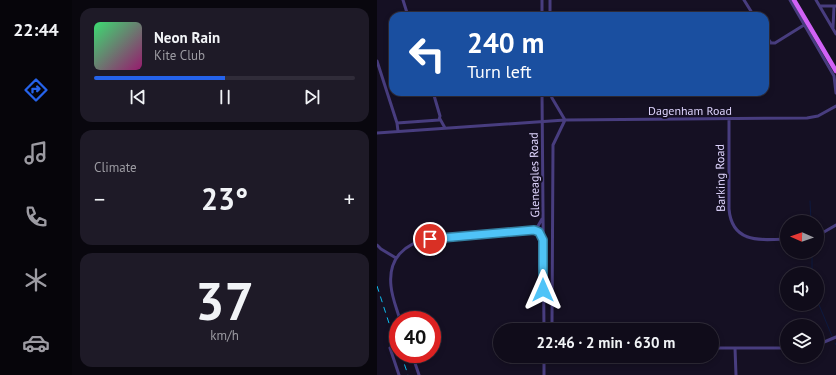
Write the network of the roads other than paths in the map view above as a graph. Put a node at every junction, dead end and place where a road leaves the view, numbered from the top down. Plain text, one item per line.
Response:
1 (403, 0) edge
2 (542, 0) edge
3 (550, 0) edge
4 (744, 0) edge
5 (790, 0) edge
6 (794, 0) edge
7 (816, 0) edge
8 (822, 0) edge
9 (829, 0) edge
10 (821, 6) junction
11 (829, 6) junction
12 (835, 6) edge
13 (407, 12) edge
14 (542, 12) edge
15 (550, 12) edge
16 (751, 12) edge
17 (804, 25) junction
18 (834, 29) edge
19 (836, 34) edge
20 (769, 40) edge
21 (377, 61) edge
22 (836, 71) edge
23 (836, 93) edge
24 (434, 96) edge
25 (542, 96) edge
26 (552, 96) edge
27 (836, 106) edge
28 (440, 119) junction
29 (729, 119) junction
30 (565, 120) junction
31 (542, 121) junction
32 (397, 123) junction
33 (445, 128) junction
34 (398, 131) junction
35 (377, 133) edge
36 (543, 217) junction
37 (836, 225) edge
38 (543, 229) junction
39 (534, 230) junction
40 (824, 232) edge
41 (780, 239) edge
42 (543, 240) junction
43 (377, 245) edge
44 (396, 258) junction
45 (397, 311) edge
46 (544, 323) edge
47 (552, 323) edge
48 (836, 337) edge
49 (824, 342) edge
50 (719, 348) edge
51 (735, 348) junction
52 (780, 348) edge
53 (395, 363) edge
54 (415, 363) edge
55 (544, 363) edge
56 (399, 375) edge
57 (419, 375) edge
58 (544, 375) edge
59 (736, 375) edge

1 - 13 street
2 - 14 street
3 - 15 street
4 - 16 street
5 - 17 street
6 - 22 main road
7 - 10 street
8 - 10 street
9 - 11 street
10 - 11 street
10 - 18 street
11 - 12 street
12 - 18 street
17 - 20 street
17 - 23 street
18 - 19 street
21 - 32 street
24 - 28 street
25 - 31 street, Gleneagles Road
26 - 30 street
27 - 29 street, Dagenham Road
28 - 32 street
28 - 33 street
29 - 30 street, Dagenham Road
29 - 41 street, Barking Road
30 - 31 street, Dagenham Road
30 - 47 street
31 - 33 street, Dagenham Road
31 - 36 street, Gleneagles Road
32 - 34 street
33 - 34 street, Dagenham Road
34 - 35 street, Dagenham Road
36 - 38 street, Gleneagles Road
36 - 39 street
37 - 40 street
38 - 39 street
38 - 42 street, Gleneagles Road
39 - 42 street
39 - 44 street
42 - 46 street, Gleneagles Road
43 - 44 street
44 - 45 street
48 - 49 street
50 - 51 street
51 - 52 street
51 - 59 street
53 - 56 street
54 - 57 street
55 - 58 street

